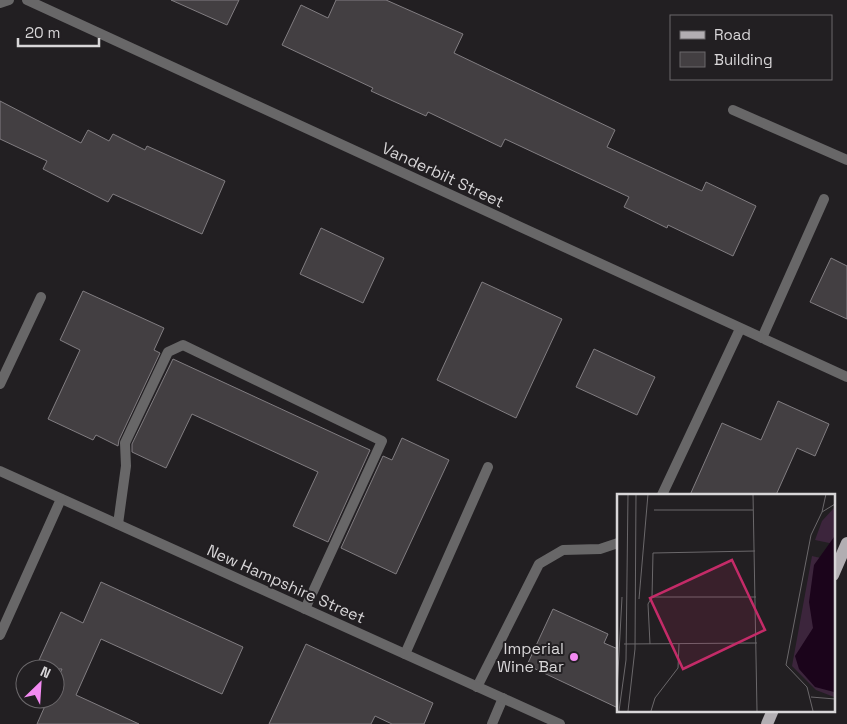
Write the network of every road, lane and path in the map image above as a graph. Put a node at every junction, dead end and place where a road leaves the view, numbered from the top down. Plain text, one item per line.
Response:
1 (9, 0) edge
2 (27, 0) edge
3 (0, 3) edge
4 (733, 110) dead end
5 (847, 160) edge
6 (824, 199) dead end
7 (40, 297) dead end
8 (740, 328) junction
9 (762, 338) junction
10 (847, 377) edge
11 (0, 384) edge
12 (488, 468) dead end
13 (0, 471) edge
14 (662, 494) edge
15 (61, 499) junction
16 (118, 524) junction
17 (617, 543) edge
18 (847, 543) edge
19 (834, 574) edge
20 (305, 609) junction
21 (0, 634) edge
22 (405, 654) junction
23 (477, 687) junction
24 (504, 698) junction
25 (772, 712) edge
26 (492, 724) edge
27 (560, 724) edge
28 (767, 724) edge

1 - 3 street
2 - 8 street, Vanderbilt Street
4 - 5 street
6 - 9 street
7 - 11 street
8 - 9 street, Vanderbilt Street
8 - 14 street
9 - 10 street, Vanderbilt Street
12 - 22 street
13 - 15 street, New Hampshire Street
15 - 16 street, New Hampshire Street
15 - 21 street
16 - 20 street, New Hampshire Street
16 - 20 street
17 - 23 street
18 - 19 main road
20 - 22 street, New Hampshire Street
22 - 23 street, New Hampshire Street
23 - 24 street, New Hampshire Street
24 - 26 street
24 - 27 street, New Hampshire Street
25 - 28 main road

